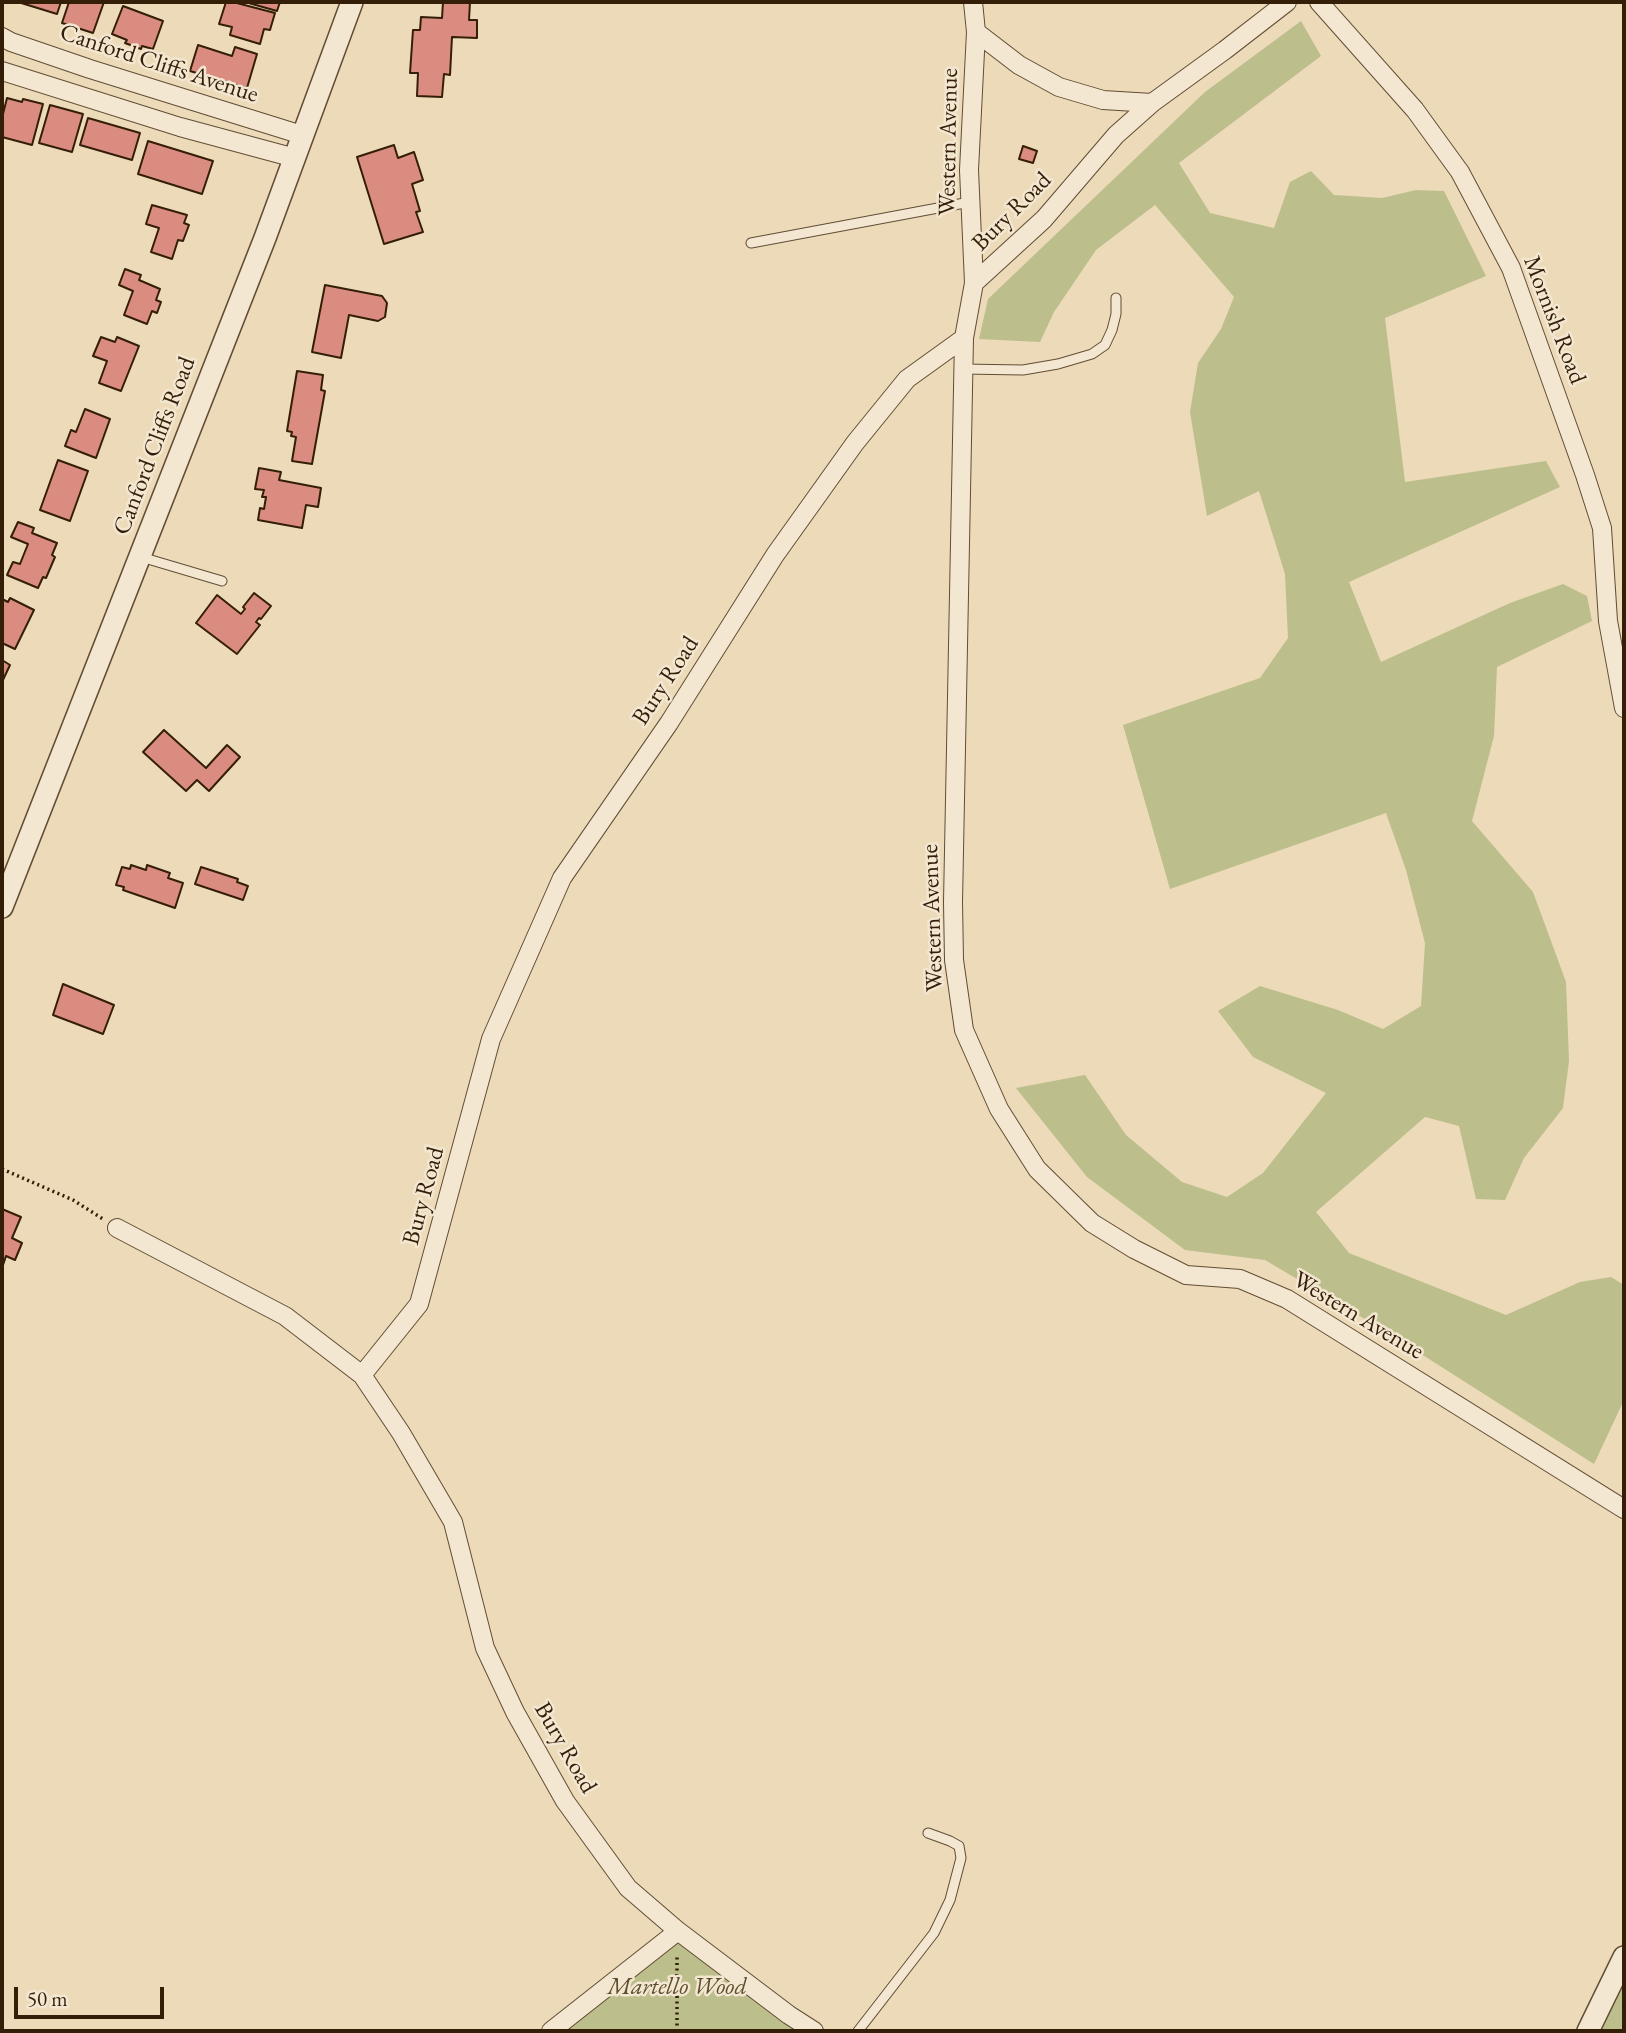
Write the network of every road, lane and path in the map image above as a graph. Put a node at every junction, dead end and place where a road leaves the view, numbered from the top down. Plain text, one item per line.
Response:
1 (352, 2) edge
2 (973, 2) edge
3 (1287, 2) edge
4 (1318, 2) edge
5 (976, 32) junction
6 (2, 37) edge
7 (2, 71) edge
8 (1153, 103) junction
9 (302, 135) junction
10 (295, 158) junction
11 (970, 202) junction
12 (751, 243) dead end
13 (974, 283) junction
14 (1116, 298) dead end
15 (964, 338) junction
16 (963, 369) junction
17 (139, 556) junction
18 (222, 582) dead end
19 (1624, 708) edge
20 (2, 907) edge
21 (2, 1169) edge
22 (117, 1228) joint
23 (362, 1376) junction
24 (1624, 1509) edge
25 (928, 1833) dead end
26 (678, 1931) junction
27 (1624, 1958) edge
28 (553, 2031) edge
29 (677, 2031) edge
30 (814, 2031) edge
31 (858, 2031) edge
32 (1588, 2031) edge

1 - 9 street, Canford Cliffs Road
2 - 5 street, Western Avenue
3 - 8 street, Bury Road
4 - 19 street, Mornish Road
5 - 8 street
5 - 11 street, Western Avenue
6 - 9 street, Canford Cliffs Avenue
7 - 10 street, Canford Cliffs Avenue
8 - 13 street, Bury Road
9 - 10 street, Canford Cliffs Road
10 - 17 street, Canford Cliffs Road
11 - 12 lane
11 - 13 street, Western Avenue
13 - 15 street, Bury Road
14 - 16 lane
15 - 16 street, Western Avenue
15 - 23 street, Bury Road
16 - 24 street, Western Avenue
17 - 18 lane
17 - 20 street, Canford Cliffs Road
21 - 22 path
22 - 23 street, Bury Road
23 - 26 street, Bury Road
25 - 31 lane
26 - 28 street
26 - 29 path
26 - 30 street, Bury Road
27 - 32 street

